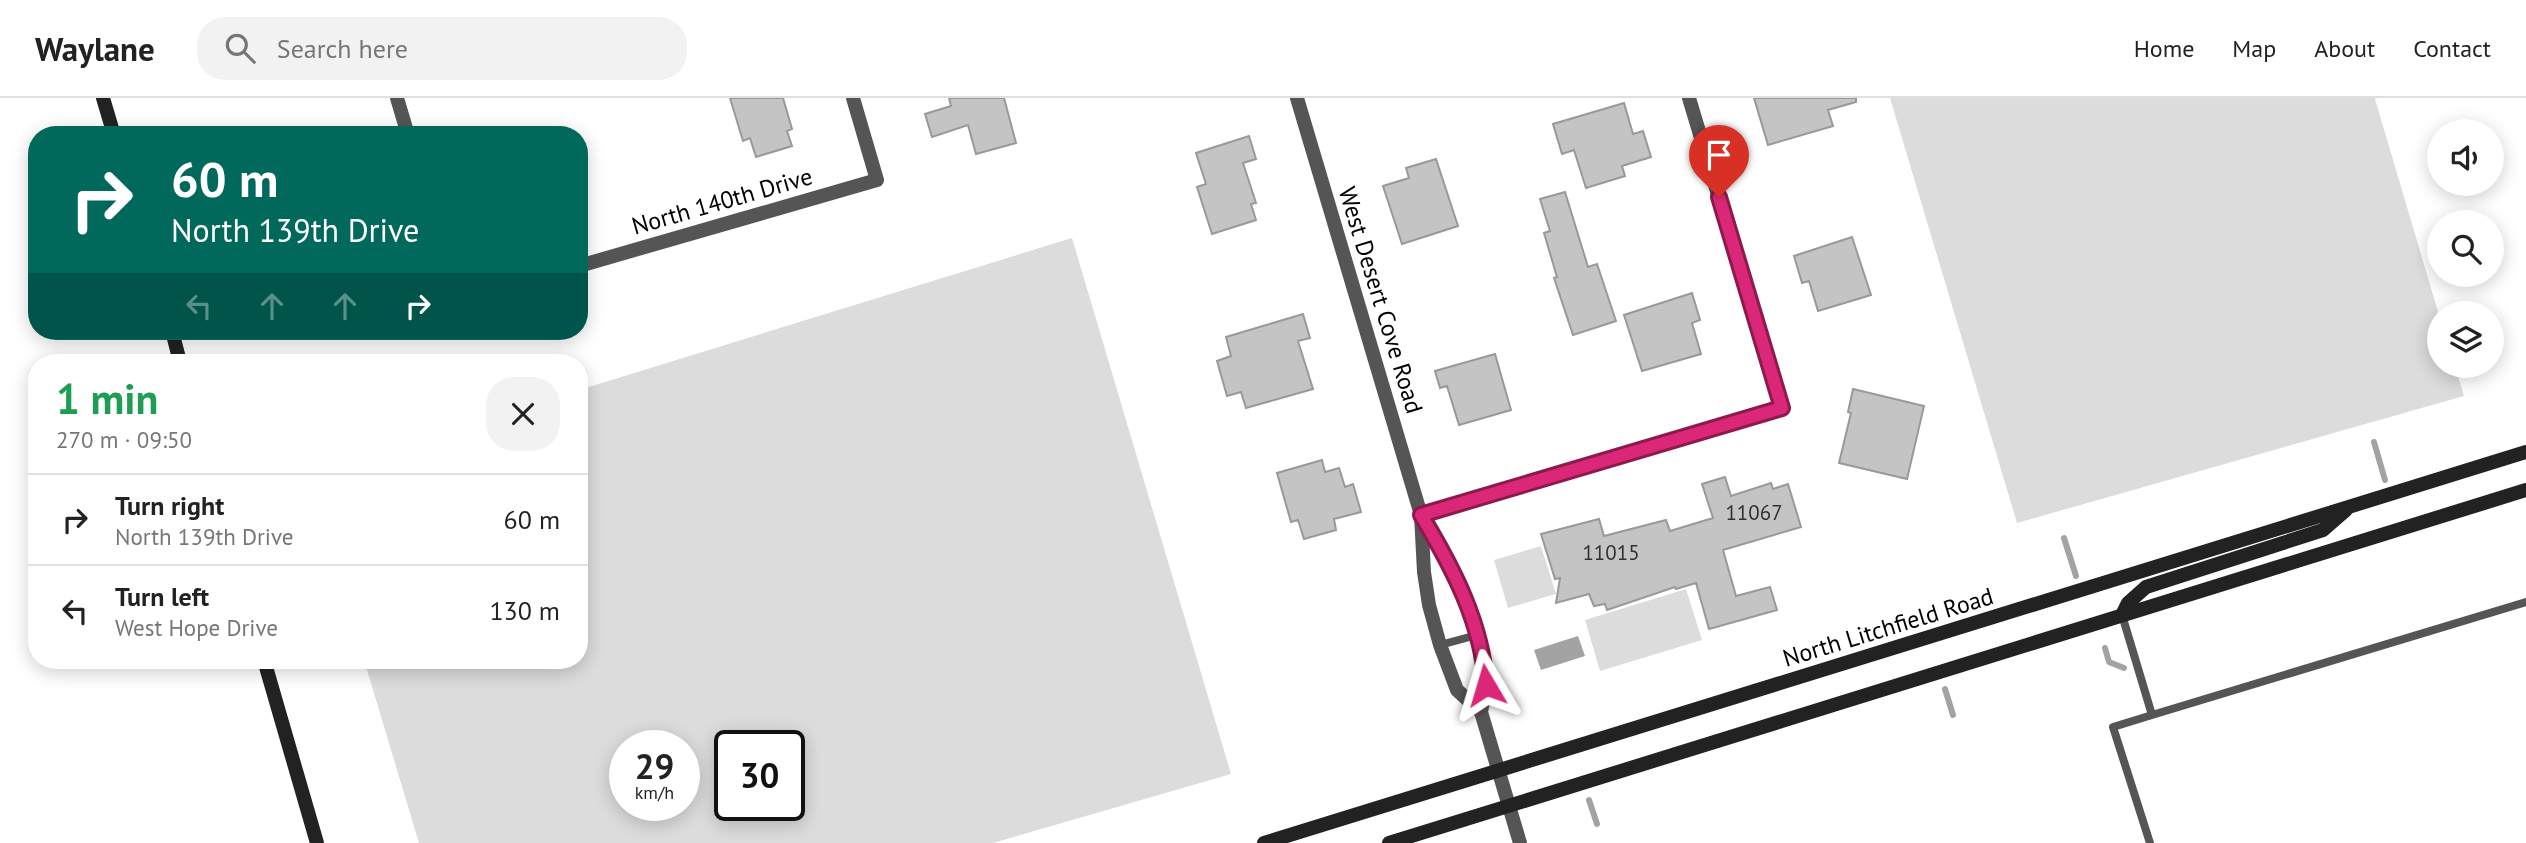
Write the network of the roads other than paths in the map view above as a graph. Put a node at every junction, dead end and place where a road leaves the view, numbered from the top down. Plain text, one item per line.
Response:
1 (103, 98) edge
2 (397, 98) edge
3 (853, 98) edge
4 (1297, 98) edge
5 (1689, 98) edge
6 (111, 126) edge
7 (405, 126) edge
8 (588, 263) edge
9 (2526, 453) edge
10 (2526, 490) edge
11 (2350, 507) junction
12 (1421, 515) junction
13 (2526, 602) edge
14 (2122, 615) junction
15 (1477, 635) junction
16 (1440, 645) junction
17 (267, 669) edge
18 (1481, 712) junction
19 (2152, 715) junction
20 (1499, 772) junction
21 (1508, 806) junction
22 (317, 843) edge
23 (1264, 843) edge
24 (1389, 843) edge
25 (1520, 843) edge
26 (2150, 843) edge

1 - 6 main road
2 - 7 street
3 - 8 street, North 140th Drive
4 - 12 street, West Desert Cove Road
5 - 12 street
9 - 11 main road, North Litchfield Road
10 - 14 main road
11 - 14 main road
11 - 20 main road, North Litchfield Road
12 - 15 street, West Desert Cove Road
12 - 16 street, West Desert Cove Road
13 - 19 lane
14 - 19 lane
14 - 21 main road
15 - 16 lane
15 - 18 street, West Desert Cove Road
16 - 18 street, West Desert Cove Road
17 - 22 main road
18 - 20 street, West Desert Cove Road
19 - 26 lane
20 - 21 street, West Desert Cove Road
20 - 23 main road, North Litchfield Road
21 - 24 main road
21 - 25 street, West Desert Cove Road

